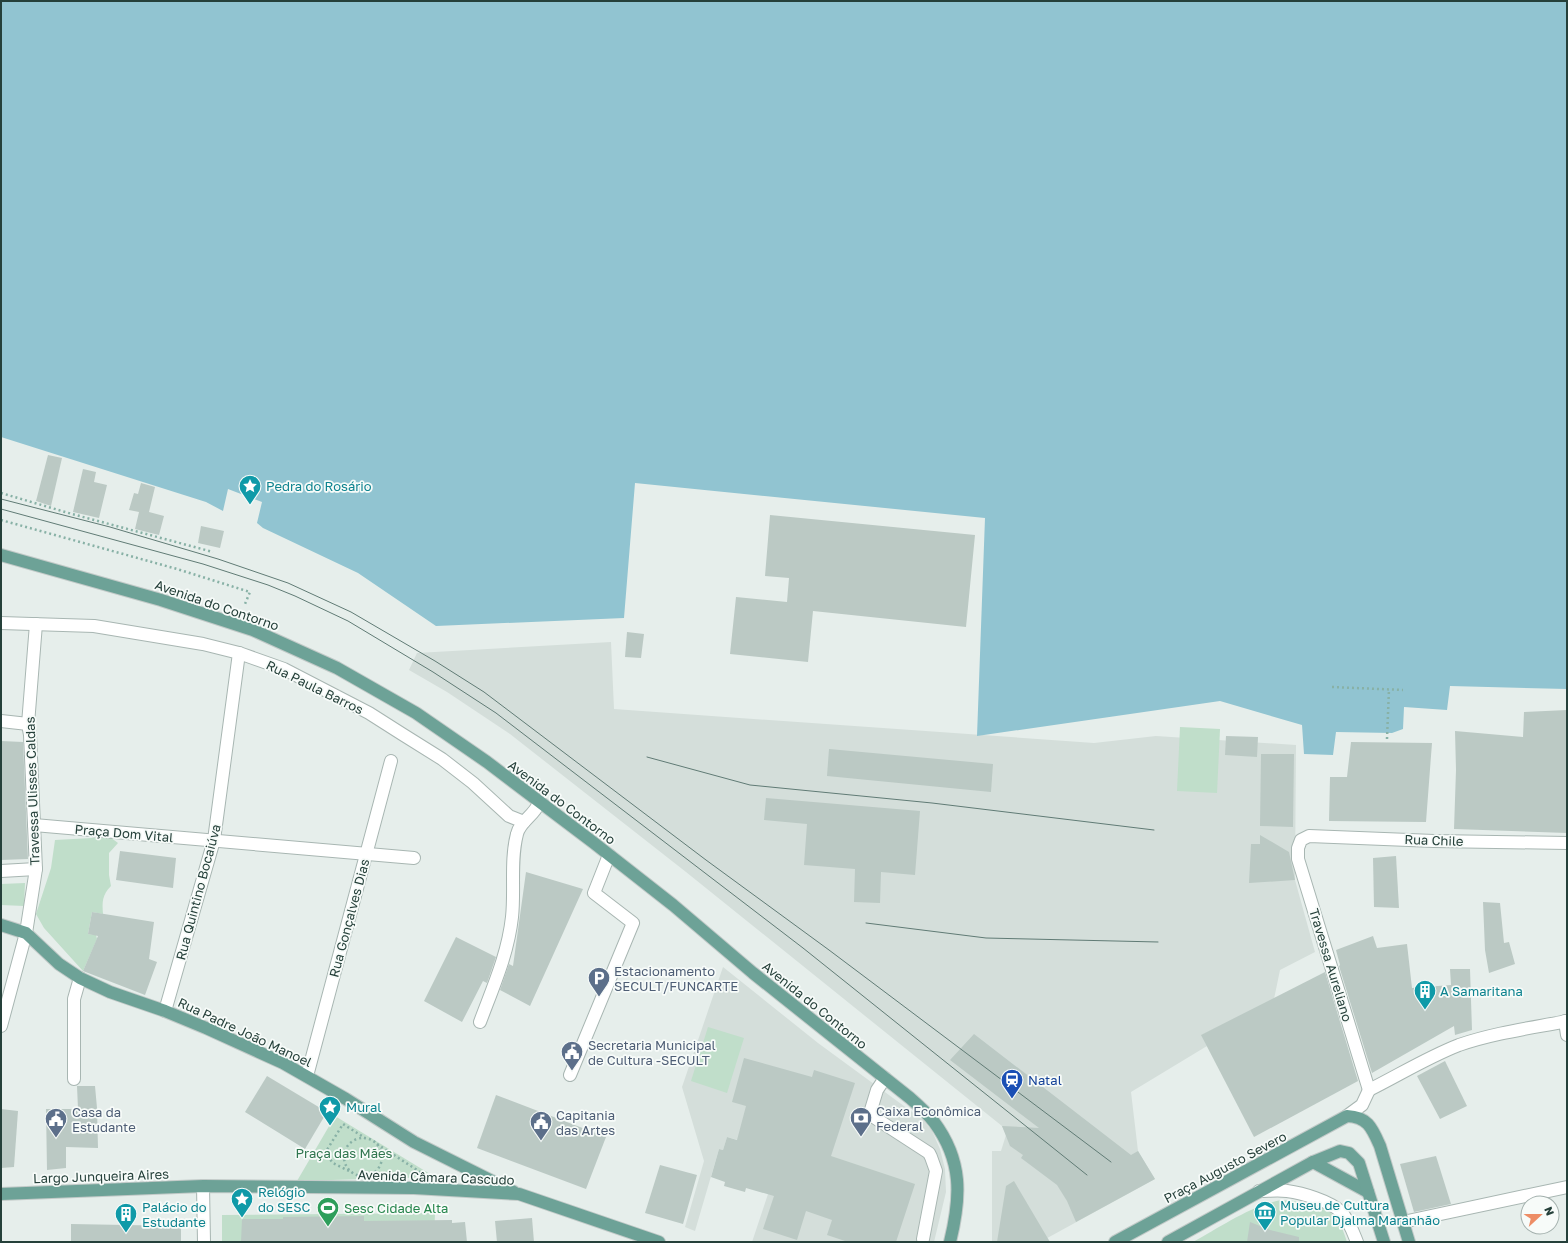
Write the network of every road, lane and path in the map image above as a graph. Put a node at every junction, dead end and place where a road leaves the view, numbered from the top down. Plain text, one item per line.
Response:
1 (1, 493) edge
2 (1, 520) edge
3 (213, 552) dead end
4 (1, 555) edge
5 (246, 604) dead end
6 (1, 623) edge
7 (36, 624) junction
8 (239, 653) junction
9 (1332, 687) dead end
10 (1389, 689) junction
11 (1403, 690) dead end
12 (1, 721) edge
13 (28, 724) junction
14 (1387, 739) dead end
15 (392, 761) dead end
16 (540, 803) junction
17 (524, 822) junction
18 (34, 825) junction
19 (214, 840) junction
20 (1301, 840) joint
21 (1567, 843) edge
22 (367, 853) junction
23 (609, 855) junction
24 (414, 858) dead end
25 (36, 869) junction
26 (1, 871) edge
27 (1, 925) edge
28 (26, 933) junction
29 (80, 978) junction
30 (165, 1011) junction
31 (1566, 1021) edge
32 (480, 1022) dead end
33 (1, 1026) edge
34 (1567, 1035) edge
35 (570, 1075) dead end
36 (307, 1076) junction
37 (885, 1078) junction
38 (74, 1079) dead end
39 (1369, 1090) junction
40 (1348, 1116) junction
41 (366, 1138) junction
42 (377, 1144) junction
43 (1313, 1162) junction
44 (353, 1173) junction
45 (412, 1173) dead end
46 (380, 1175) dead end
47 (365, 1176) junction
48 (203, 1186) junction
49 (1567, 1186) edge
50 (1259, 1191) junction
51 (1368, 1192) junction
52 (1, 1194) edge
53 (519, 1194) junction
54 (1403, 1222) junction
55 (923, 1239) dead end
56 (646, 1240) edge
57 (204, 1242) edge
58 (659, 1242) edge
59 (950, 1242) edge
60 (1115, 1242) edge
61 (1168, 1242) edge
62 (1357, 1242) edge
63 (1384, 1242) edge
64 (1409, 1242) edge

1 - 3 path
2 - 5 path
4 - 16 main road, Avenida do Contorno
6 - 7 street, Rua Paula Barros
7 - 8 street, Rua Paula Barros
7 - 13 street, Travessa Ulisses Caldas
8 - 17 street, Rua Paula Barros
8 - 19 street, Rua Quintino Bocaiúva
9 - 10 path
10 - 11 path
10 - 14 path
12 - 13 street
13 - 18 street, Travessa Ulisses Caldas
15 - 22 street, Rua Gonçalves Dias
16 - 17 street
16 - 23 main road, Avenida do Contorno
17 - 32 street
18 - 19 street, Praça Dom Vital
18 - 25 street, Travessa Ulisses Caldas
19 - 22 street, Praça Dom Vital
19 - 30 street, Rua Quintino Bocaiúva
20 - 21 street, Rua Chile
20 - 39 street, Travessa Aureliano
22 - 24 street, Praça Dom Vital
22 - 36 street, Rua Gonçalves Dias
23 - 35 street
23 - 37 main road, Avenida do Contorno
25 - 26 street
25 - 28 street, Travessa Ulisses Caldas
27 - 28 main road, Rua Padre João Manoel
28 - 29 main road, Rua Padre João Manoel
28 - 33 street, Travessa Ulisses Caldas
29 - 30 main road, Rua Padre João Manoel
29 - 38 street
30 - 36 main road, Rua Padre João Manoel
31 - 34 street
31 - 39 street
36 - 53 main road, Rua Padre João Manoel
37 - 55 street
37 - 59 main road, Avenida do Contorno
39 - 40 street, Praça Augusto Severo
40 - 54 main road
40 - 60 main road, Praça Augusto Severo
41 - 42 path
41 - 44 path
41 - 44 path
42 - 45 path
42 - 47 path
43 - 50 main road
43 - 51 main road
43 - 51 main road
44 - 47 path
46 - 47 path
48 - 52 main road, Largo Junqueira Aires
48 - 53 main road, Avenida Câmara Cascudo
48 - 57 street
49 - 54 street
50 - 61 main road
50 - 62 street
51 - 63 main road
53 - 56 main road, Avenida Câmara Cascudo
54 - 64 main road
56 - 58 main road, Avenida Câmara Cascudo

